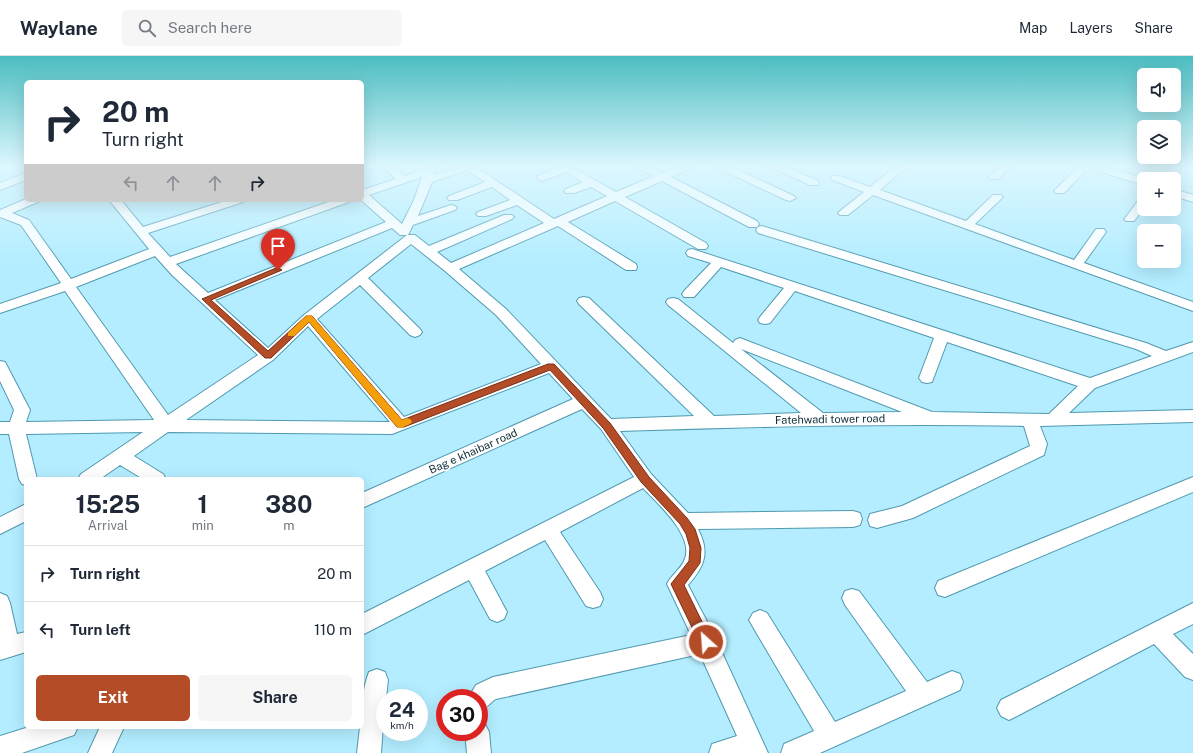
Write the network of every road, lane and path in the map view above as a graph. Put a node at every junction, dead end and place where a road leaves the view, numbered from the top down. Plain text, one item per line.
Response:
1 (367, 200) edge
2 (419, 200) edge
3 (459, 200) edge
4 (519, 200) joint
5 (608, 200) edge
6 (621, 200) edge
7 (706, 200) edge
8 (861, 200) edge
9 (896, 200) edge
10 (994, 200) edge
11 (29, 202) edge
12 (122, 202) edge
13 (233, 202) edge
14 (339, 202) edge
15 (1137, 210) edge
16 (844, 213) dead end
17 (1, 214) edge
18 (482, 214) dead end
19 (508, 217) dead end
20 (1130, 219) dead end
21 (556, 222) junction
22 (394, 223) junction
23 (968, 225) junction
24 (408, 231) junction
25 (140, 232) junction
26 (1100, 232) dead end
27 (158, 250) junction
28 (428, 251) junction
29 (169, 262) junction
30 (719, 262) junction
31 (1077, 264) junction
32 (631, 267) dead end
33 (450, 268) junction
34 (360, 278) junction
35 (69, 284) junction
36 (792, 286) junction
37 (689, 294) dead end
38 (206, 299) junction
39 (584, 301) dead end
40 (673, 302) dead end
41 (1193, 307) edge
42 (0, 309) edge
43 (309, 318) junction
44 (765, 320) dead end
45 (415, 332) dead end
46 (942, 335) junction
47 (740, 343) dead end
48 (1193, 347) edge
49 (268, 356) junction
50 (1166, 356) junction
51 (0, 366) edge
52 (551, 366) junction
53 (926, 378) dead end
54 (1090, 384) junction
55 (584, 401) junction
56 (1193, 416) edge
57 (934, 418) junction
58 (818, 419) junction
59 (1053, 419) junction
60 (1030, 420) junction
61 (710, 422) junction
62 (401, 424) junction
63 (607, 425) junction
64 (167, 426) junction
65 (8, 428) edge
66 (121, 457) junction
67 (27, 477) edge
68 (90, 477) edge
69 (154, 477) edge
70 (645, 479) junction
71 (1193, 484) edge
72 (364, 500) edge
73 (24, 513) edge
74 (853, 519) dead end
75 (877, 520) dead end
76 (684, 521) junction
77 (0, 526) edge
78 (548, 529) junction
79 (473, 568) junction
80 (945, 588) dead end
81 (852, 598) dead end
82 (593, 599) dead end
83 (0, 603) edge
84 (497, 612) dead end
85 (1193, 612) edge
86 (760, 620) dead end
87 (364, 625) edge
88 (1156, 632) junction
89 (706, 642) junction
90 (12, 646) edge
91 (1193, 670) edge
92 (377, 680) dead end
93 (952, 682) dead end
94 (488, 691) edge
95 (923, 695) junction
96 (1009, 708) dead end
97 (60, 729) edge
98 (111, 729) edge
99 (830, 736) junction
100 (478, 741) edge
101 (0, 748) edge
102 (754, 749) edge
103 (100, 753) edge
104 (369, 753) edge
105 (479, 753) edge
106 (721, 753) edge
107 (792, 753) edge

1 - 22 street
2 - 24 street
3 - 24 street
4 - 18 street
4 - 21 street
5 - 21 street
6 - 30 street
7 - 50 street
8 - 16 street
9 - 23 street
10 - 23 street
11 - 17 street
12 - 25 street
13 - 25 street
14 - 29 street
15 - 20 street
17 - 35 street
19 - 28 street
21 - 32 street
21 - 33 street
22 - 24 street
22 - 38 street
23 - 31 street
24 - 28 street
24 - 34 street
25 - 27 street
26 - 31 street
27 - 29 street
27 - 35 street
28 - 33 street
29 - 38 street
30 - 36 street
30 - 37 street
31 - 41 street
33 - 52 street
34 - 43 street
34 - 45 street
35 - 42 street
35 - 64 street
36 - 44 street
36 - 46 street
38 - 49 street
39 - 61 street
40 - 58 street
43 - 49 street
43 - 62 street
46 - 53 street
46 - 54 street
47 - 57 street
48 - 50 street
49 - 64 street
50 - 54 street
51 - 65 street
52 - 55 street
52 - 62 street
54 - 59 street
55 - 63 street
55 - 72 street, Bag e khaibar road
56 - 59 street, Fatehwadi tower road
57 - 58 street, Fatehwadi tower road
57 - 60 street, Fatehwadi tower road
58 - 61 street, Fatehwadi tower road
59 - 60 street, Fatehwadi tower road
60 - 75 street
61 - 63 street, Fatehwadi tower road
62 - 64 street
63 - 70 street
64 - 65 street
64 - 66 street
65 - 67 street
66 - 68 street
66 - 69 street
70 - 76 street
70 - 78 street
71 - 80 street
73 - 77 street
74 - 76 street
76 - 89 street
78 - 79 street
78 - 82 street
79 - 84 street
79 - 87 street
81 - 95 street
83 - 90 street
85 - 88 street
86 - 99 street
88 - 91 street
88 - 96 street
89 - 94 street
89 - 102 street
92 - 104 street
93 - 95 street
95 - 99 street
97 - 101 street
98 - 103 street
99 - 107 street
100 - 105 street
102 - 106 street

